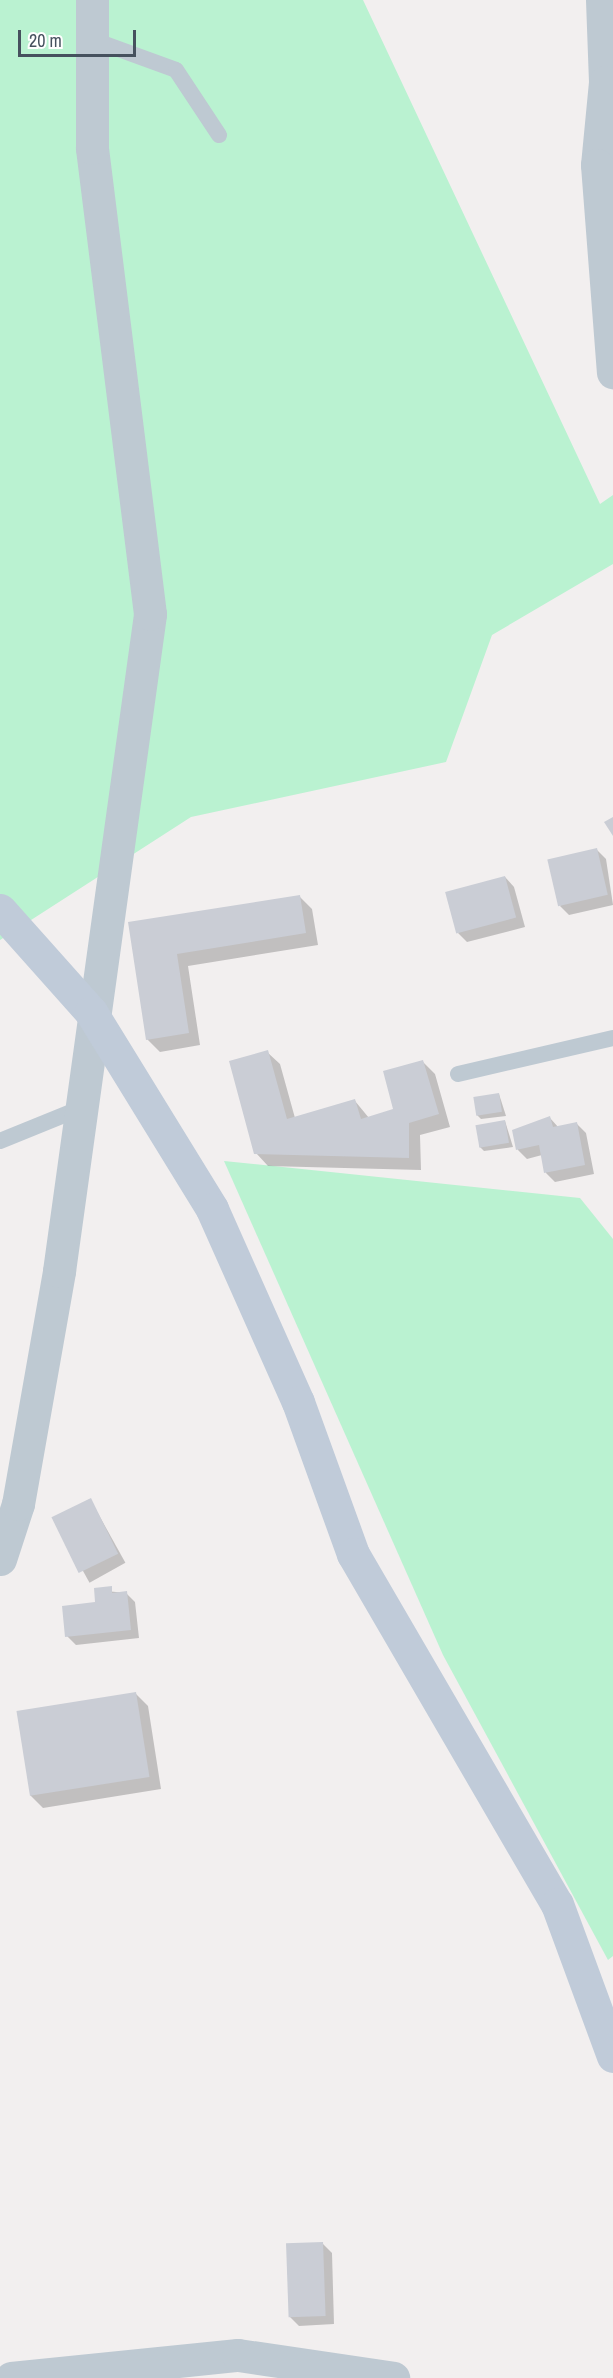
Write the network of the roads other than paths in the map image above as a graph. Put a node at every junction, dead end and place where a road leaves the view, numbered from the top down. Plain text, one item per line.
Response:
1 (92, 0) edge
2 (602, 0) edge
3 (91, 39) junction
4 (219, 135) dead end
5 (613, 372) edge
6 (0, 910) edge
7 (91, 1012) junction
8 (613, 1038) edge
9 (458, 1074) dead end
10 (79, 1109) junction
11 (0, 1141) edge
12 (0, 1559) edge
13 (613, 2056) edge
14 (11, 2378) edge
15 (393, 2378) edge

1 - 3 street
2 - 5 street
3 - 4 lane
3 - 7 street
6 - 7 street
7 - 10 street
7 - 13 street
8 - 9 lane
10 - 11 lane
10 - 12 street
14 - 15 street

